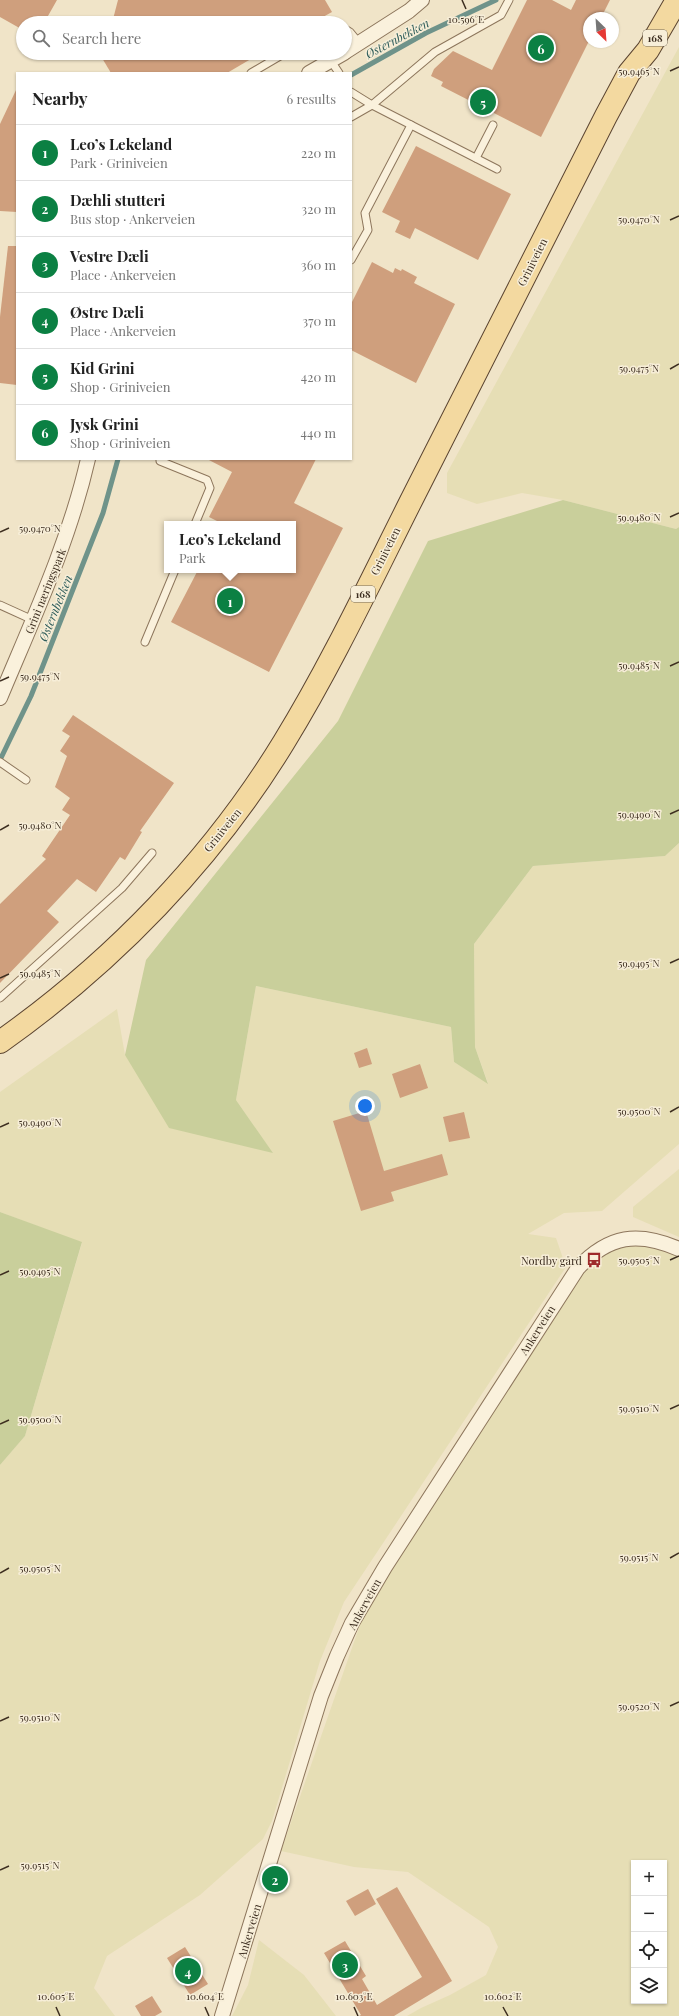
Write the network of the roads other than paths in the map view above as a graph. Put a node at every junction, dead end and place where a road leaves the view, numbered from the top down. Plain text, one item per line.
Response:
1 (422, 0) edge
2 (509, 0) edge
3 (661, 0) edge
4 (677, 0) edge
5 (352, 34) edge
6 (360, 44) junction
7 (352, 48) edge
8 (273, 60) edge
9 (331, 61) joint
10 (253, 72) edge
11 (312, 72) edge
12 (338, 72) edge
13 (629, 73) junction
14 (352, 93) edge
15 (372, 105) junction
16 (352, 116) edge
17 (411, 125) junction
18 (493, 125) dead end
19 (476, 158) junction
20 (497, 169) dead end
21 (352, 258) edge
22 (88, 460) edge
23 (159, 460) edge
24 (196, 521) edge
25 (174, 573) edge
26 (0, 605) edge
27 (33, 620) junction
28 (145, 642) dead end
29 (0, 698) edge
30 (0, 762) edge
31 (26, 780) dead end
32 (152, 852) dead end
33 (0, 998) edge
34 (0, 1042) edge
35 (679, 1249) edge
36 (222, 2016) edge

1 - 6 street
2 - 15 lane
3 - 13 main road, Griniveien / 168
4 - 13 main road, Griniveien / 168
5 - 6 lane
6 - 7 street
8 - 10 lane
9 - 11 street
9 - 12 lane
13 - 34 main road, Griniveien / 168
14 - 15 lane
15 - 16 lane
15 - 17 lane
17 - 19 lane
17 - 21 lane
18 - 19 lane
19 - 20 lane
22 - 27 street, Grini næringspark
23 - 24 lane
25 - 28 lane
26 - 27 lane
27 - 29 street, Grini næringspark
30 - 31 lane
32 - 33 lane
35 - 36 street, Ankerveien

